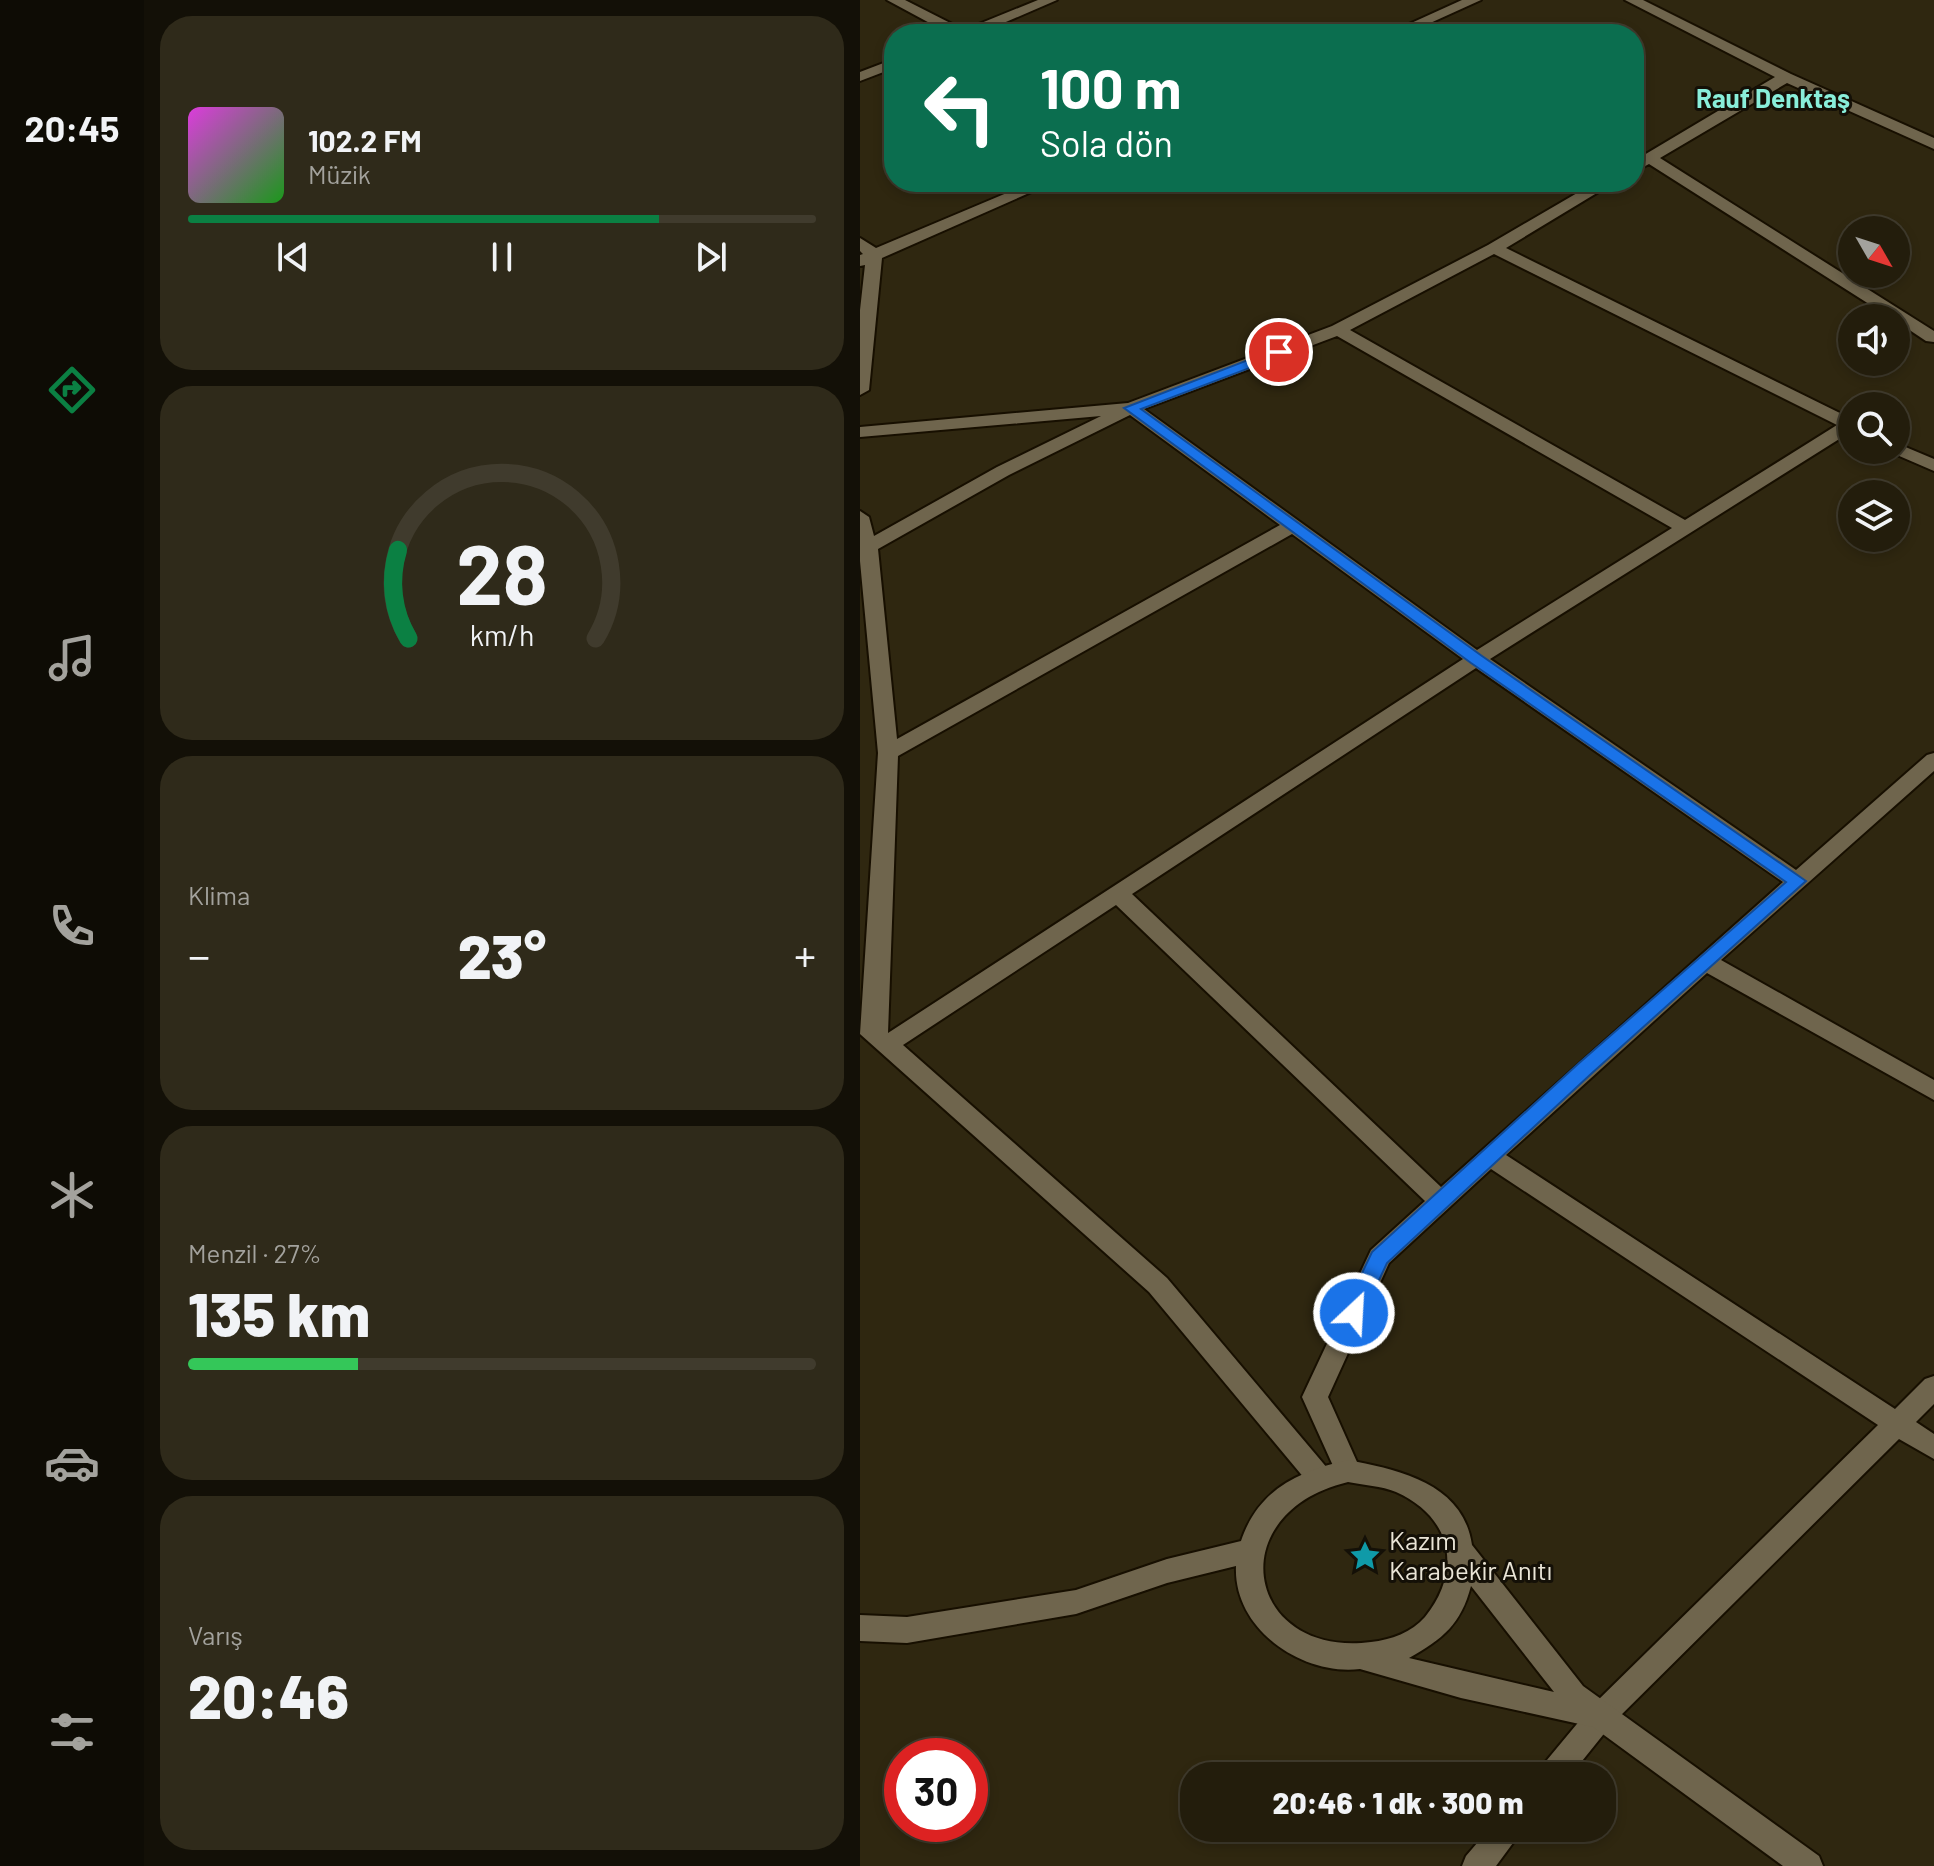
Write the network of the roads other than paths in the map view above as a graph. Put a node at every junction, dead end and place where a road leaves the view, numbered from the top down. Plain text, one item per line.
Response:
1 (894, 0) edge
2 (1050, 0) edge
3 (1474, 0) edge
4 (1632, 0) edge
5 (943, 24) edge
6 (989, 24) edge
7 (1418, 24) edge
8 (884, 67) edge
9 (860, 77) edge
10 (1786, 77) junction
11 (1934, 144) edge
12 (1650, 158) junction
13 (1644, 161) edge
14 (1022, 192) edge
15 (1590, 192) edge
16 (860, 243) edge
17 (1494, 248) junction
18 (867, 258) edge
19 (1338, 330) junction
20 (1932, 337) dead end
21 (860, 390) edge
22 (1131, 408) junction
23 (1838, 419) edge
24 (860, 432) edge
25 (1838, 433) edge
26 (1910, 455) edge
27 (1934, 466) edge
28 (860, 517) edge
29 (1293, 526) junction
30 (1685, 528) junction
31 (868, 547) junction
32 (1476, 659) junction
33 (888, 753) junction
34 (1934, 760) edge
35 (1797, 881) junction
36 (1117, 893) junction
37 (1706, 962) junction
38 (873, 1033) edge
39 (1934, 1091) edge
40 (1490, 1156) junction
41 (1440, 1201) junction
42 (1934, 1387) edge
43 (1897, 1426) junction
44 (1934, 1448) edge
45 (1348, 1471) junction
46 (1319, 1477) junction
47 (1250, 1551) junction
48 (1462, 1553) junction
49 (860, 1628) edge
50 (1368, 1659) junction
51 (1601, 1716) junction
52 (1563, 1762) edge
53 (1497, 1842) edge
54 (1477, 1866) edge
55 (1808, 1866) edge

1 - 5 street
2 - 6 street
3 - 7 street
4 - 10 street
8 - 9 street
10 - 11 street
10 - 12 street
12 - 13 street
12 - 20 street
14 - 18 street
15 - 17 street
16 - 18 street
17 - 19 street
17 - 23 street
18 - 21 street
19 - 22 street
19 - 30 street
22 - 24 street
22 - 29 street
22 - 31 street
25 - 30 street
26 - 27 street
28 - 31 street
29 - 32 street
29 - 33 street
30 - 32 street
31 - 33 street
32 - 35 street
32 - 36 street
33 - 38 street
34 - 35 street
35 - 37 street
36 - 38 street
36 - 41 street
37 - 39 street
37 - 40 street
38 - 46 street
40 - 41 street
40 - 43 street
41 - 45 street
42 - 43 street
43 - 44 street
43 - 51 street
45 - 46 street
45 - 48 street
46 - 47 street
47 - 49 street
47 - 50 street
48 - 50 street
48 - 51 street
50 - 51 street
51 - 52 street
51 - 55 street
53 - 54 street

